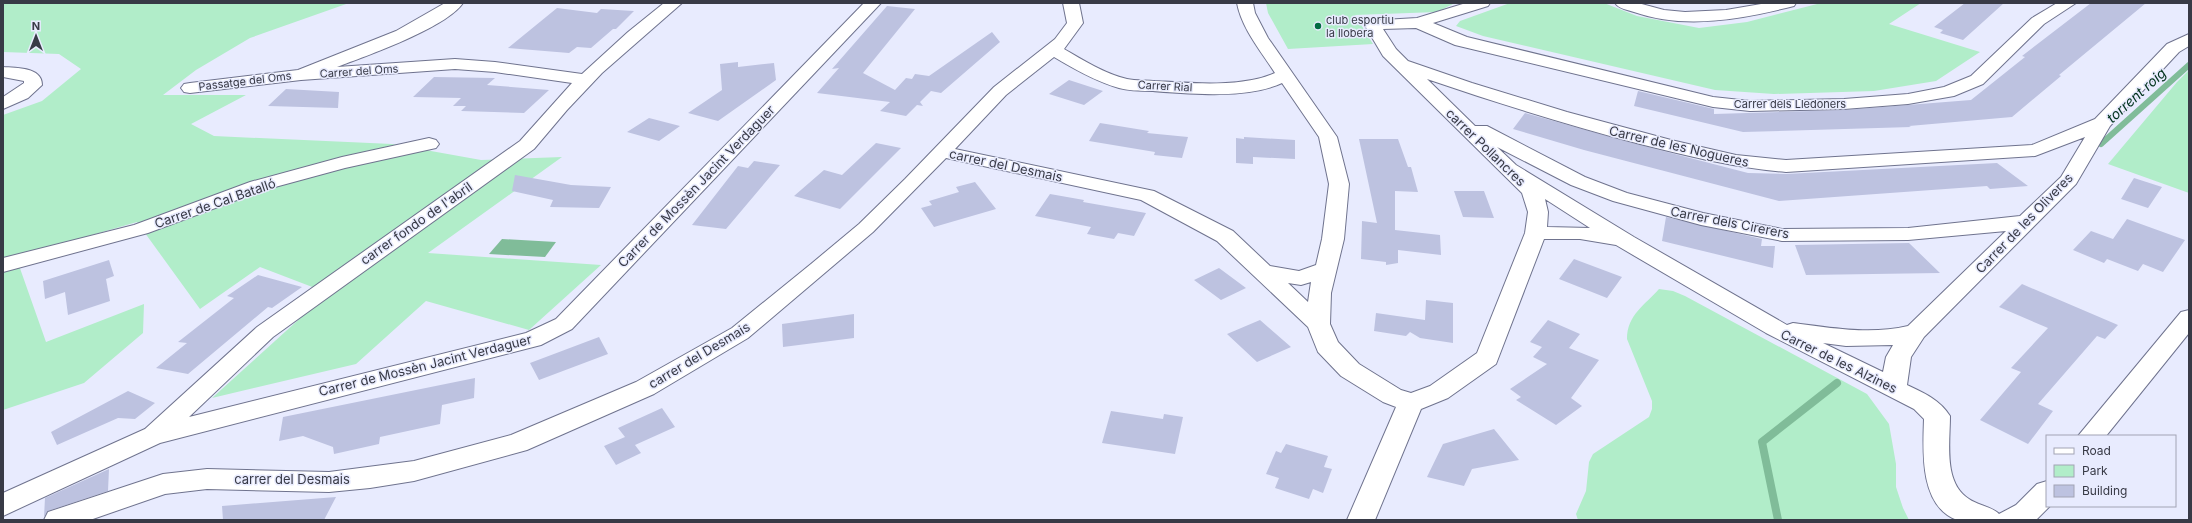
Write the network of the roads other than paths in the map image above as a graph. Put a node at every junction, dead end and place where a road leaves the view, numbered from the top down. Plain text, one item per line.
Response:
1 (455, 3) edge
2 (873, 3) edge
3 (1071, 3) edge
4 (1245, 3) edge
5 (1482, 3) edge
6 (1623, 3) edge
7 (1788, 3) edge
8 (2068, 3) edge
9 (666, 4) edge
10 (1418, 23) junction
11 (2189, 39) edge
12 (1052, 50) junction
13 (1403, 66) junction
14 (3, 72) edge
15 (301, 75) junction
16 (1284, 75) junction
17 (586, 80) junction
18 (190, 88) dead end
19 (3, 104) edge
20 (1452, 114) junction
21 (2102, 123) junction
22 (429, 144) dead end
23 (943, 152) junction
24 (1513, 170) junction
25 (2028, 222) junction
26 (1536, 233) junction
27 (1626, 242) junction
28 (3, 265) edge
29 (1326, 269) junction
30 (1263, 272) junction
31 (2189, 317) edge
32 (1318, 324) junction
33 (1774, 328) junction
34 (1916, 332) junction
35 (1895, 388) junction
36 (1410, 403) junction
37 (2092, 435) edge
38 (152, 436) junction
39 (2046, 492) edge
40 (3, 505) edge
41 (58, 520) edge
42 (1362, 520) edge
43 (1988, 520) edge
44 (2010, 520) edge

1 - 15 street, Carrer del Oms
2 - 38 street, Carrer de Mossèn Jacint Verdaguer
3 - 12 street
4 - 16 street
5 - 10 street, carrer Pollancres
6 - 7 street
8 - 10 street, Carrer dels Lledoners
9 - 17 street, carrer fondo de l'abril
10 - 13 street, carrer Pollancres
11 - 21 street, Carrer de les Oliveres
12 - 16 street, Carrer Rial
12 - 23 street
13 - 20 street, carrer Pollancres
13 - 21 street, Carrer de les Nogueres
14 - 19 street
15 - 17 street, Carrer del Oms
15 - 18 street, Passatge del Oms
16 - 29 street
17 - 38 street, carrer fondo de l'abril
20 - 24 street, carrer Pollancres
20 - 25 street, Carrer dels Cirerers
21 - 25 street, Carrer de les Oliveres
22 - 28 street, Carrer de Cal Batalló
23 - 30 street, carrer del Desmais
23 - 41 street, carrer del Desmais
24 - 26 street, carrer Pollancres
24 - 27 street, Carrer de les Alzines
25 - 34 street, Carrer de les Oliveres
26 - 27 street, Carrer de les Alzines
26 - 36 street, carrer Pollancres
27 - 33 street, Carrer de les Alzines
29 - 30 street
29 - 32 street
30 - 32 street, carrer del Desmais
31 - 37 street
32 - 36 street
33 - 34 street
33 - 35 street, Carrer de les Alzines
34 - 35 street, Carrer de les Oliveres
35 - 43 street, Carrer de les Alzines
36 - 42 street
38 - 40 street, Carrer de Mossèn Jacint Verdaguer
39 - 44 street

